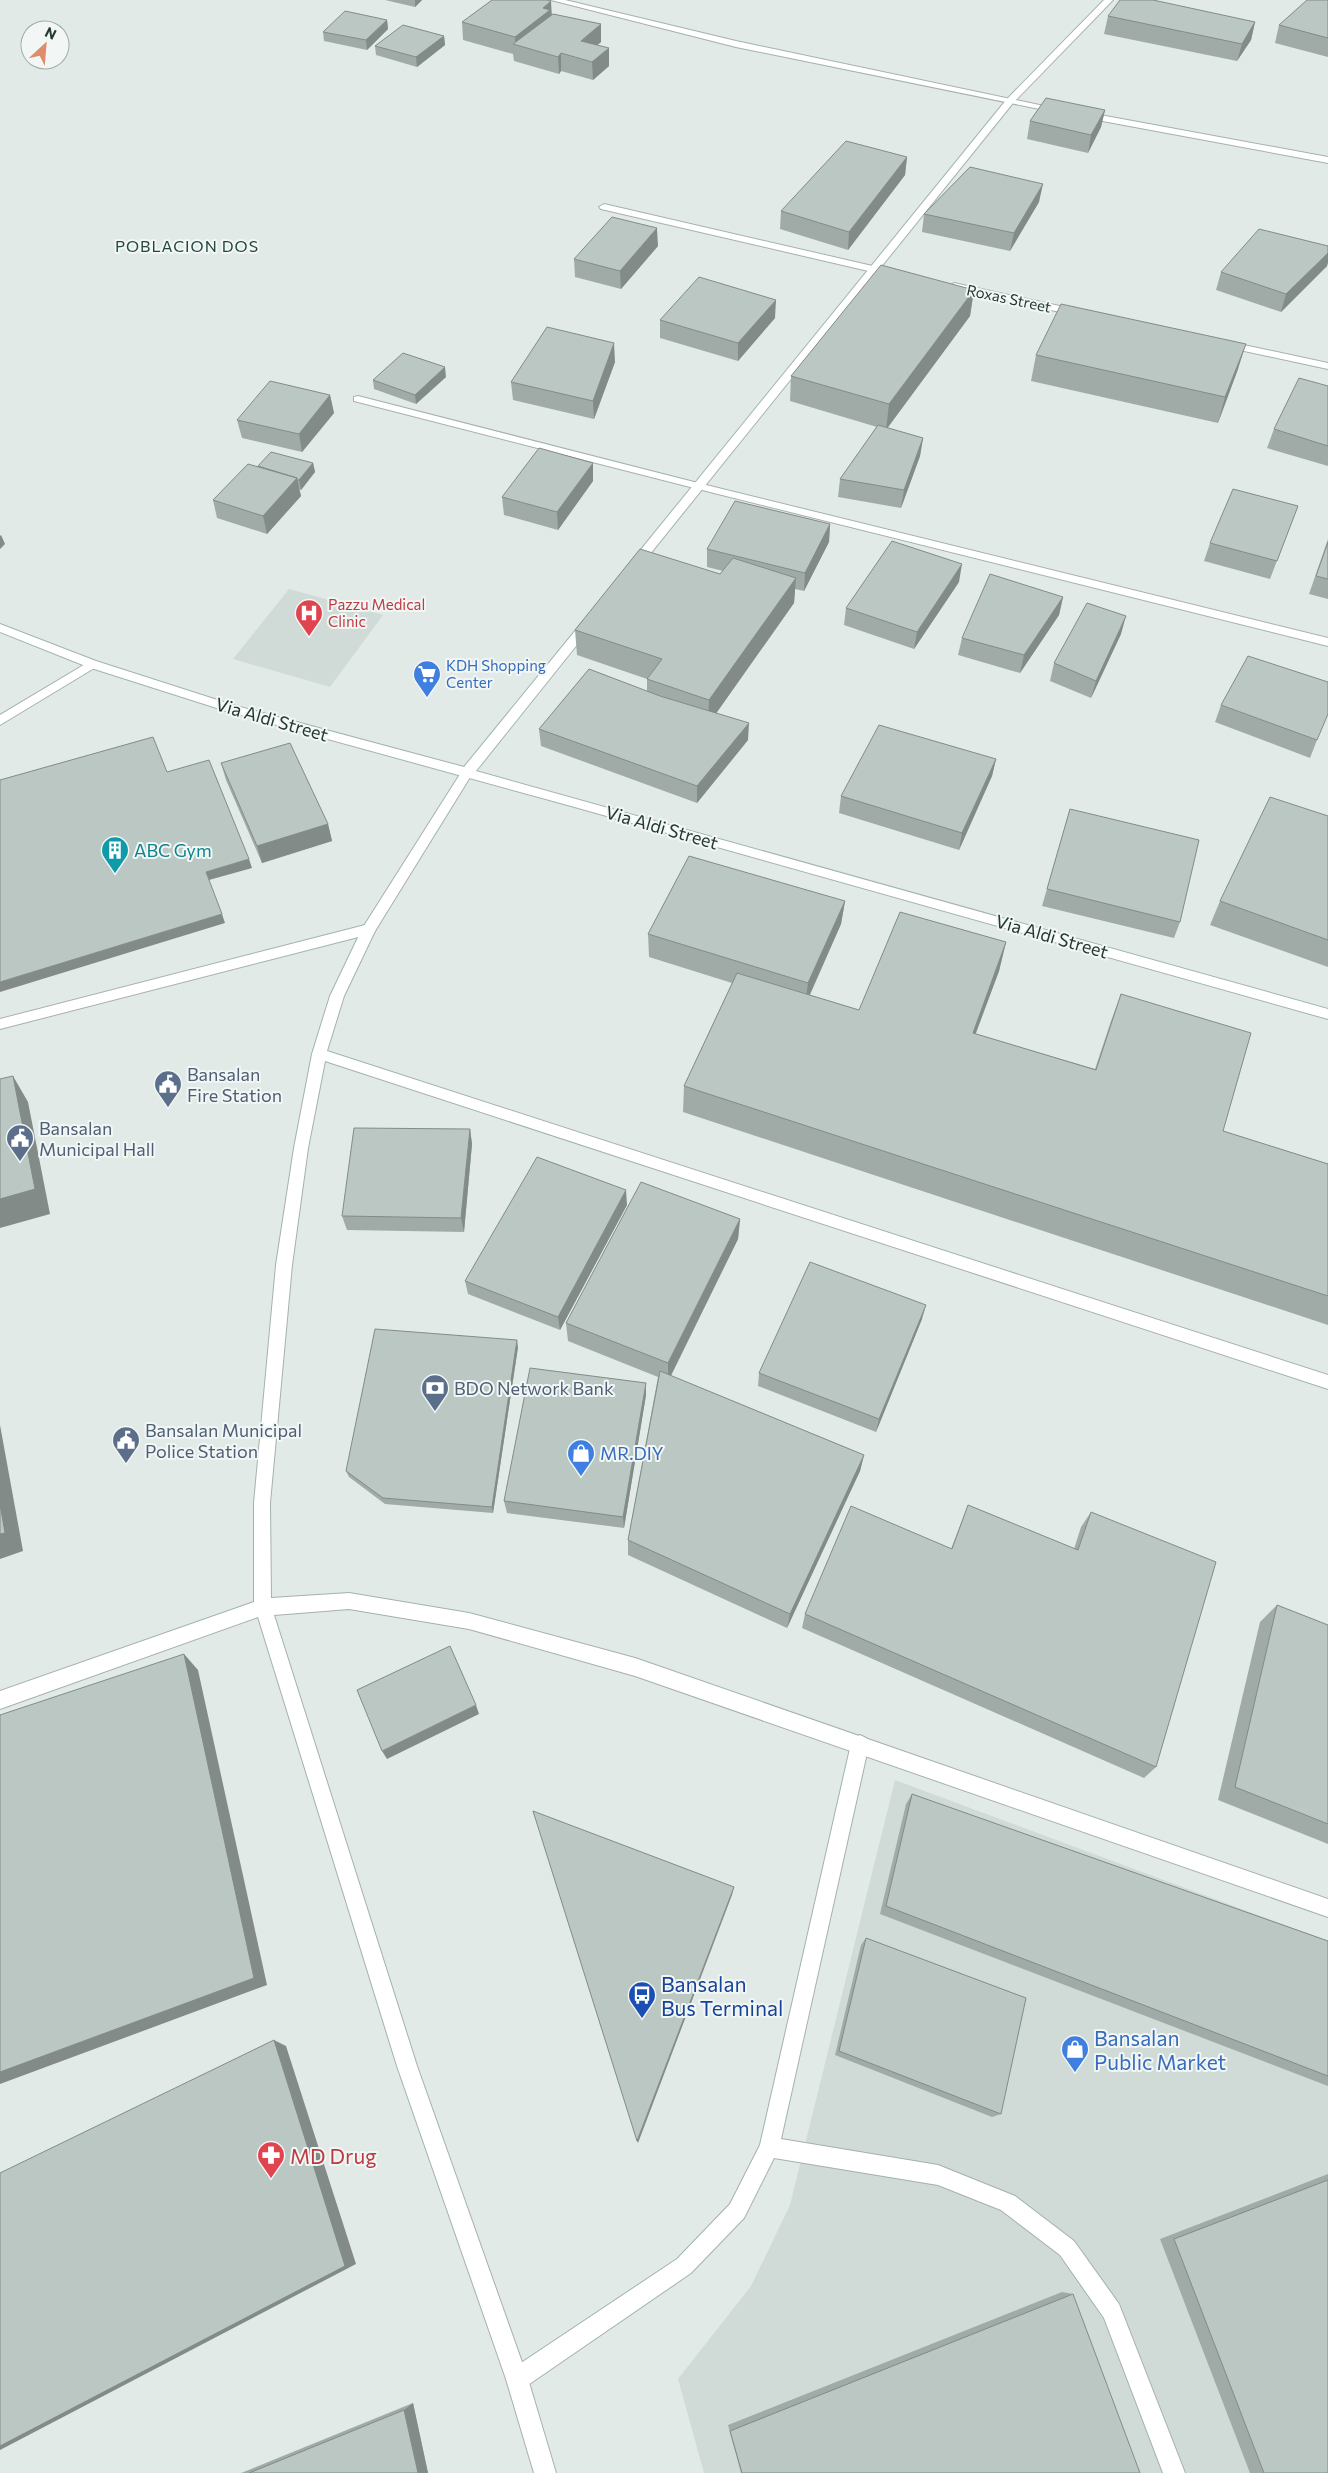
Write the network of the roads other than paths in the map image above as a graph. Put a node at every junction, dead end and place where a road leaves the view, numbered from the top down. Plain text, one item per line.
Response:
1 (555, 0) edge
2 (1109, 0) edge
3 (1010, 100) junction
4 (1068, 112) edge
5 (1077, 114) edge
6 (1328, 160) edge
7 (604, 207) dead end
8 (872, 269) junction
9 (902, 275) edge
10 (940, 283) edge
11 (1086, 314) edge
12 (1212, 341) edge
13 (1328, 366) edge
14 (358, 399) dead end
15 (698, 486) junction
16 (630, 571) edge
17 (594, 615) edge
18 (0, 628) edge
19 (1328, 642) edge
20 (92, 664) junction
21 (0, 721) edge
22 (466, 774) junction
23 (369, 929) junction
24 (1328, 1014) edge
25 (0, 1024) edge
26 (319, 1054) junction
27 (1328, 1382) edge
28 (263, 1607) junction
29 (0, 1700) edge
30 (860, 1744) junction
31 (1328, 1908) edge
32 (769, 2147) junction
33 (517, 2379) junction
34 (546, 2473) edge
35 (1174, 2473) edge

1 - 3 street
2 - 3 street
3 - 4 street
3 - 8 street
5 - 6 street
7 - 8 street
8 - 9 street
8 - 15 street
10 - 11 street, Roxas Street
12 - 13 street
14 - 15 street
15 - 16 street
15 - 19 street
17 - 22 street
18 - 20 street, Via Aldi Street
20 - 21 street
20 - 22 street, Via Aldi Street
22 - 23 street
22 - 24 street, Via Aldi Street
23 - 25 street
23 - 26 street
26 - 27 street
26 - 28 street
28 - 29 street
28 - 30 street
28 - 33 street
30 - 31 street
30 - 32 street
32 - 33 street
32 - 35 street
33 - 34 street

